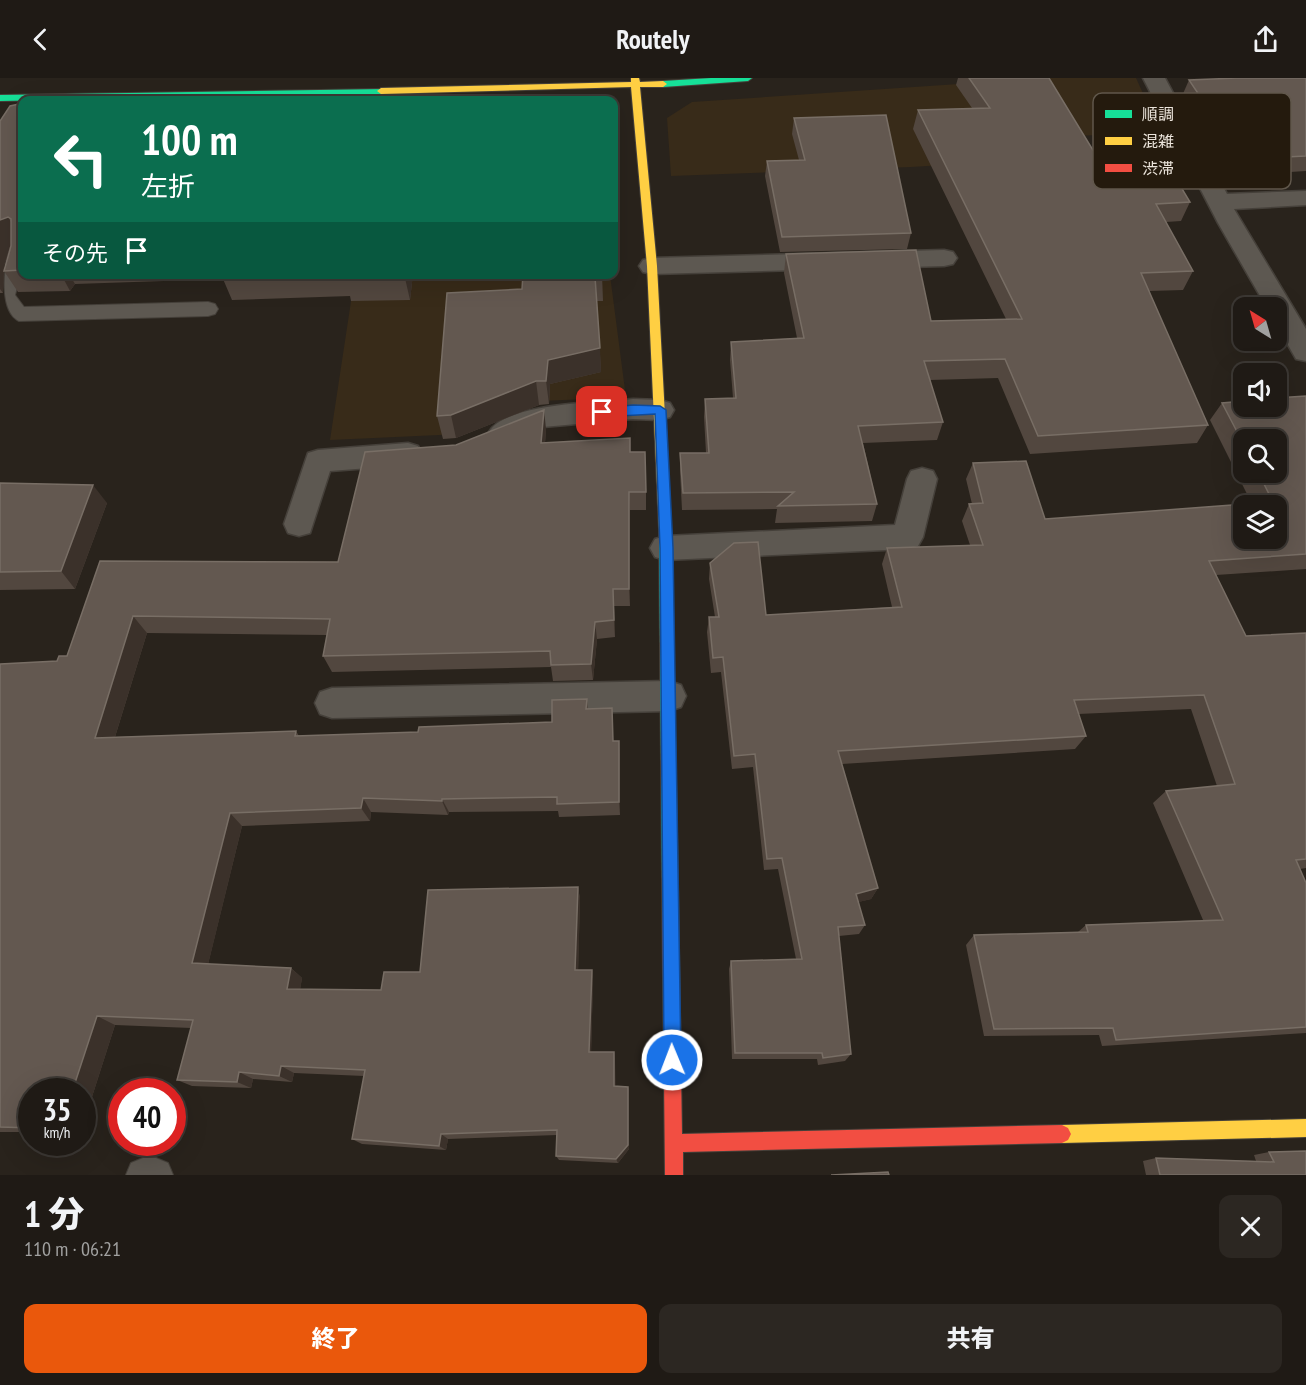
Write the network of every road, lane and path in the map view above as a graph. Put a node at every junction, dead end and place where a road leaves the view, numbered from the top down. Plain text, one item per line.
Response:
1 (748, 78) edge
2 (1154, 78) edge
3 (635, 82) edge
4 (1162, 93) edge
5 (172, 96) edge
6 (0, 98) edge
7 (18, 98) edge
8 (1212, 189) edge
9 (1306, 198) edge
10 (1219, 202) junction
11 (18, 255) edge
12 (944, 258) dead end
13 (652, 266) junction
14 (208, 309) dead end
15 (1306, 352) edge
16 (660, 410) junction
17 (480, 442) edge
18 (437, 452) edge
19 (922, 479) dead end
20 (299, 524) dead end
21 (666, 548) junction
22 (669, 696) junction
23 (332, 703) dead end
24 (1306, 1128) edge
25 (674, 1143) junction
26 (142, 1175) edge
27 (156, 1175) edge
28 (674, 1175) edge

1 - 3 street
2 - 4 street
3 - 5 street
3 - 13 street
6 - 7 street
8 - 10 street
9 - 10 street
10 - 15 street
11 - 14 lane
12 - 13 street
13 - 16 street
16 - 17 street
16 - 21 street
18 - 20 street
19 - 21 street
21 - 22 street
22 - 23 street
22 - 25 street
24 - 25 street
25 - 28 street
26 - 27 lane

